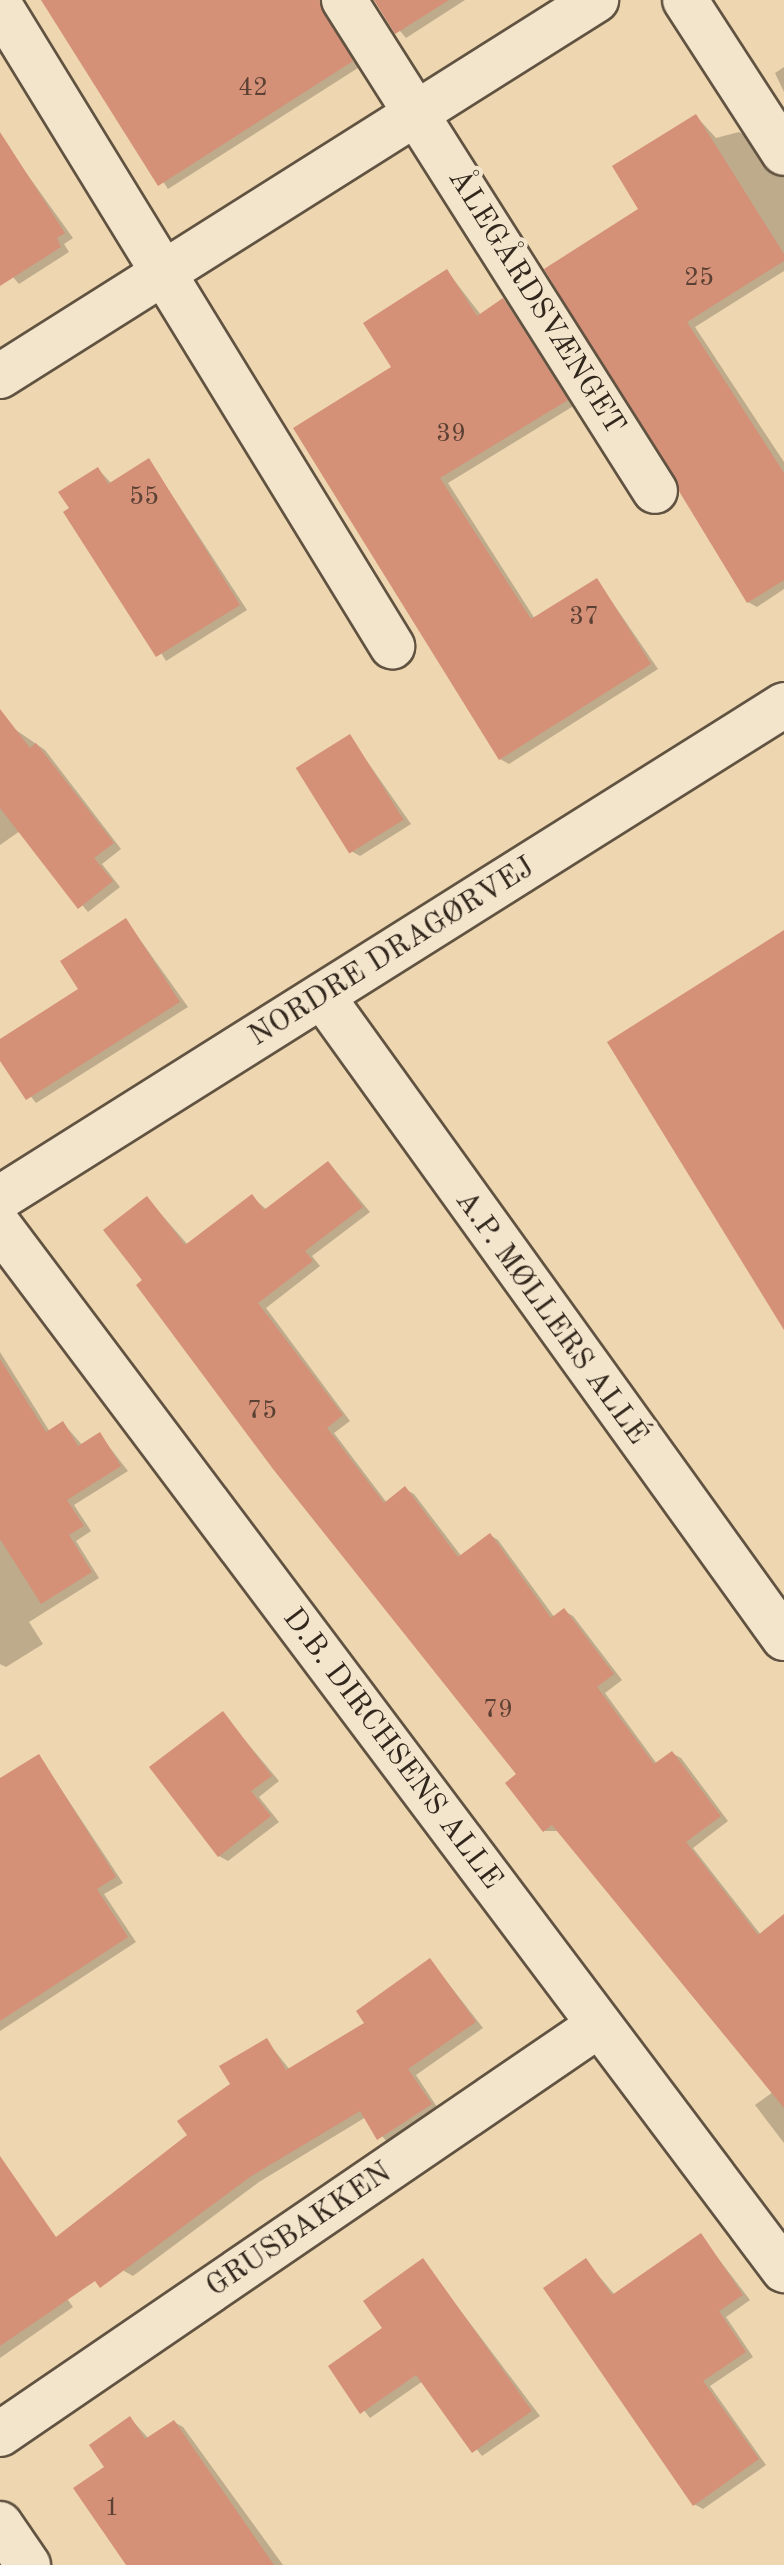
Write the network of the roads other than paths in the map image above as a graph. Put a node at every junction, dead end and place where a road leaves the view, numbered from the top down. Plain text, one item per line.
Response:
1 (344, 0) edge
2 (596, 0) edge
3 (685, 0) edge
4 (0, 6) edge
5 (416, 114) junction
6 (784, 153) edge
7 (167, 270) junction
8 (0, 376) edge
9 (655, 491) dead end
10 (392, 646) dead end
11 (784, 705) edge
12 (322, 996) junction
13 (0, 1198) edge
14 (0, 1227) edge
15 (784, 1638) edge
16 (599, 2025) junction
17 (784, 2270) edge
18 (0, 2434) edge
19 (0, 2524) edge
20 (28, 2565) edge

1 - 5 street, ÅLEGÅRDSVÆNGET
2 - 5 street
3 - 6 street
4 - 7 street
5 - 7 street
5 - 9 street, ÅLEGÅRDSVÆNGET
7 - 8 street
7 - 10 street
11 - 12 street, NORDRE DRAGØRVEJ
12 - 13 street, NORDRE DRAGØRVEJ
12 - 15 street, A.P. MØLLERS ALLÉ
14 - 16 street, D.B. DIRCHSENS ALLE
16 - 17 street, D.B. DIRCHSENS ALLE
16 - 18 street, GRUSBAKKEN
19 - 20 street

